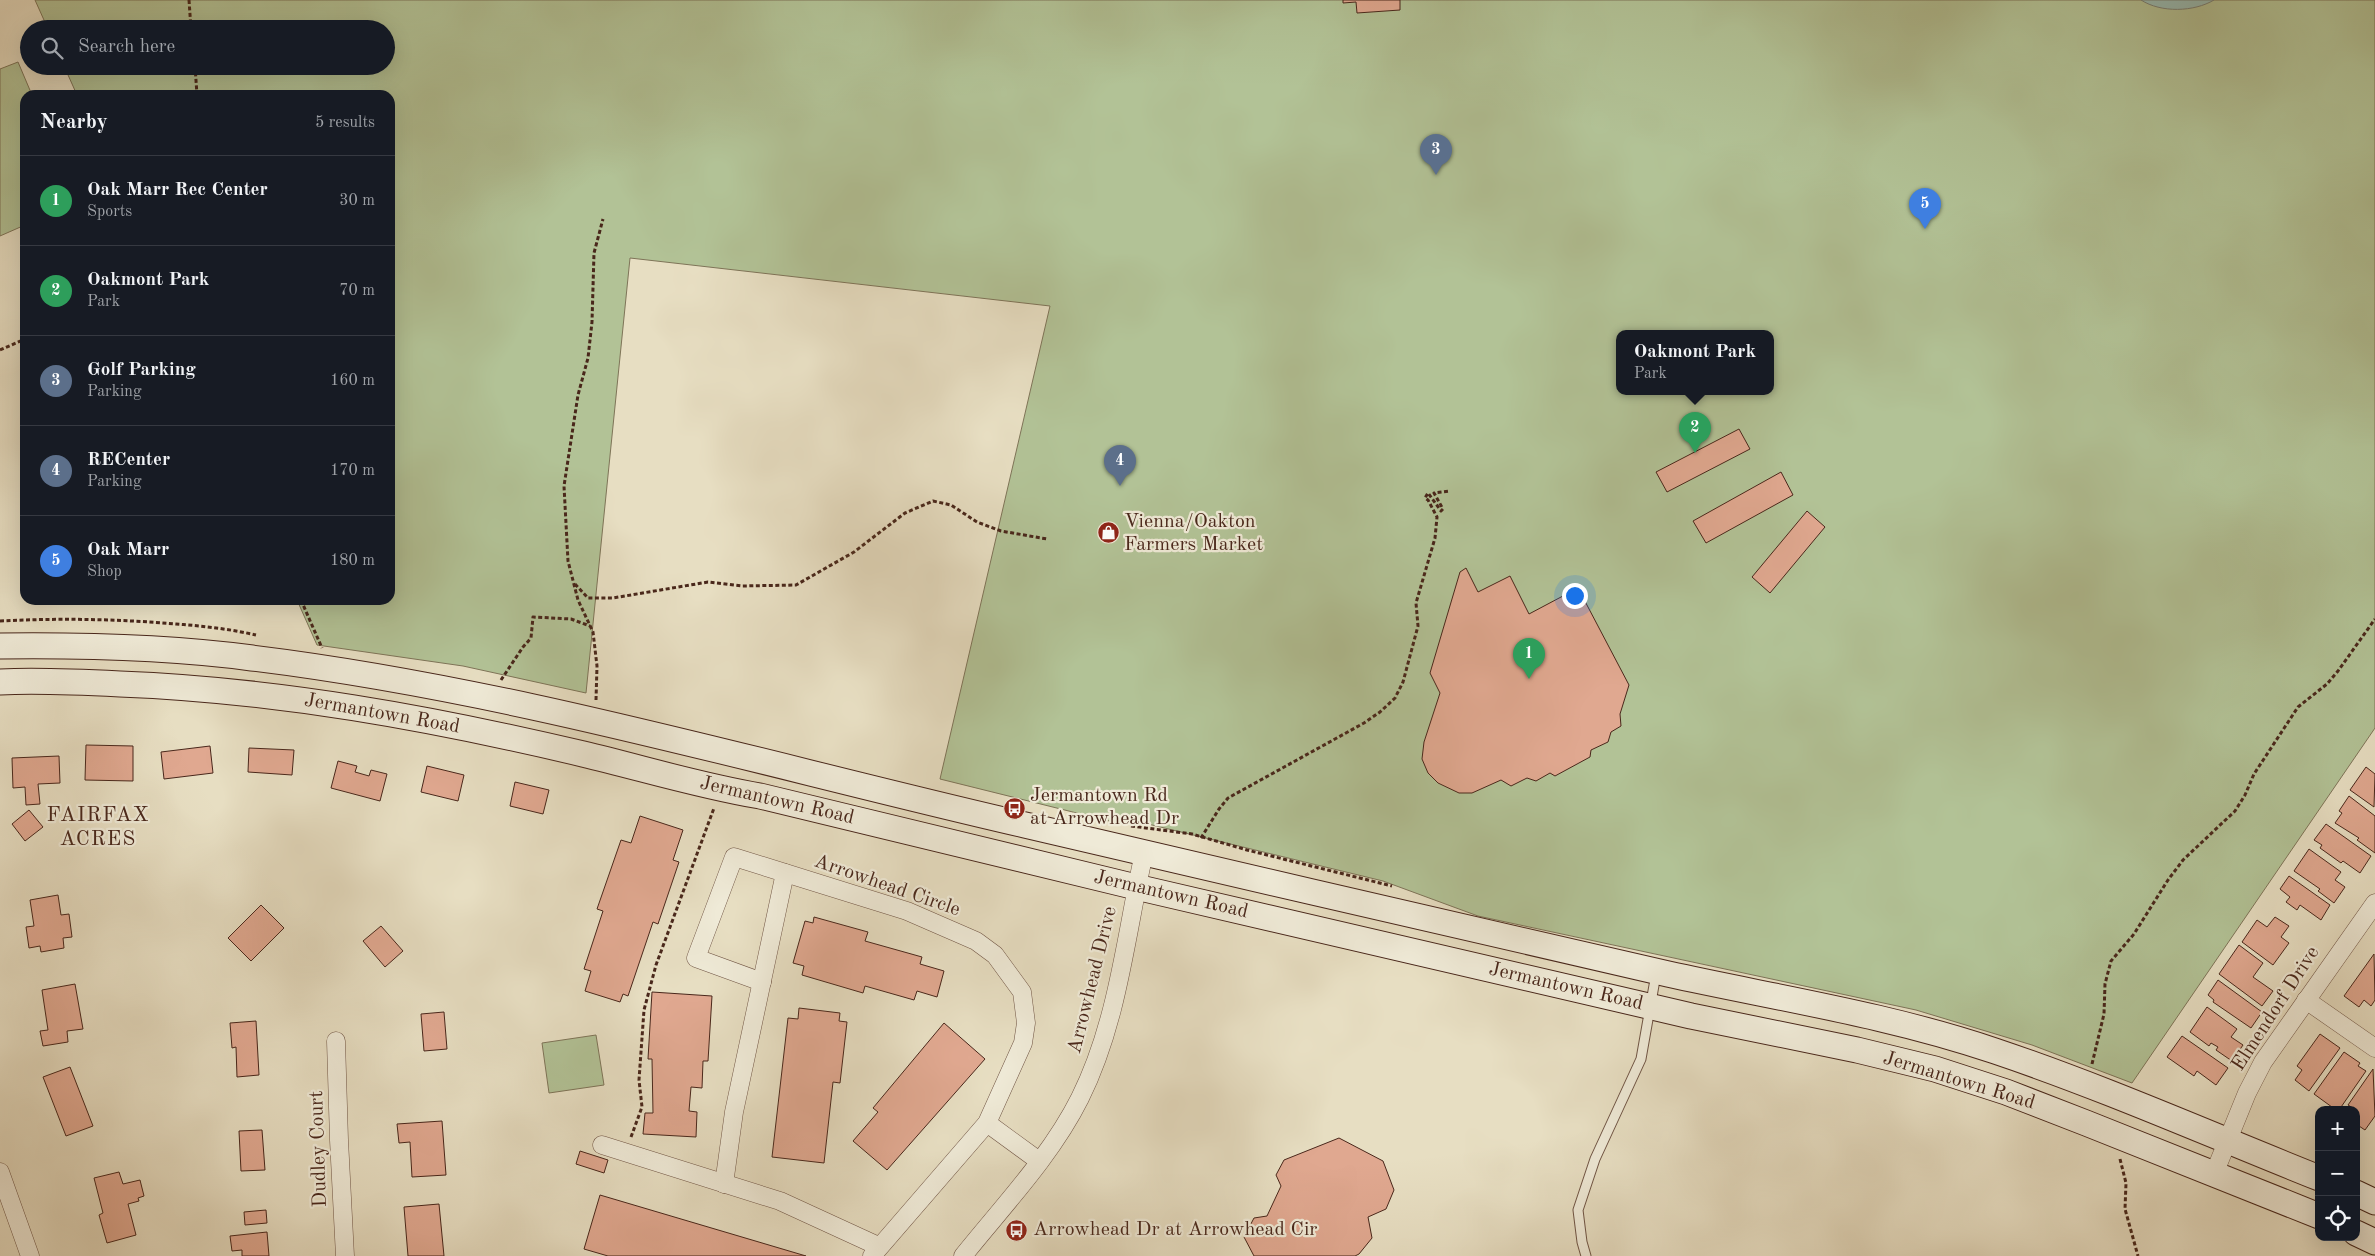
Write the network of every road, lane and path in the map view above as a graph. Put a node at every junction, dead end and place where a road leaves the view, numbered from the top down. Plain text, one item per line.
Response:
1 (189, 0) edge
2 (190, 20) edge
3 (196, 75) edge
4 (197, 90) edge
5 (603, 219) dead end
6 (20, 341) edge
7 (0, 350) edge
8 (1450, 491) dead end
9 (1047, 540) dead end
10 (574, 583) junction
11 (303, 605) edge
12 (2375, 619) edge
13 (590, 626) junction
14 (0, 646) edge
15 (323, 650) dead end
16 (0, 682) edge
17 (500, 683) dead end
18 (592, 721) junction
19 (716, 802) dead end
20 (1129, 826) dead end
21 (1192, 834) dead end
22 (1201, 838) dead end
23 (1144, 853) junction
24 (785, 873) junction
25 (1136, 887) junction
26 (2375, 903) edge
27 (1656, 971) junction
28 (762, 982) junction
29 (2306, 1000) junction
30 (1650, 1006) junction
31 (336, 1041) dead end
32 (2375, 1048) edge
33 (2090, 1069) dead end
34 (987, 1123) junction
35 (2227, 1141) junction
36 (602, 1145) dead end
37 (626, 1152) junction
38 (2119, 1154) dead end
39 (1039, 1161) junction
40 (0, 1172) edge
41 (2214, 1174) junction
42 (2315, 1176) edge
43 (724, 1184) junction
44 (2360, 1195) edge
45 (2375, 1202) edge
46 (2315, 1214) edge
47 (2360, 1235) edge
48 (2375, 1242) edge
49 (875, 1251) edge
50 (30, 1256) edge
51 (345, 1256) edge
52 (963, 1256) edge
53 (1586, 1256) edge
54 (2138, 1256) edge

1 - 2 path
3 - 4 path
5 - 10 path
6 - 7 path
8 - 22 path
9 - 10 path
10 - 13 path
11 - 15 path
12 - 33 path
13 - 17 path
13 - 18 path
14 - 18 main road, Jermantown Road
16 - 25 main road, Jermantown Road
18 - 23 main road, Jermantown Road
19 - 37 path
20 - 21 path
23 - 25 street, Arrowhead Drive
23 - 27 main road, Jermantown Road
24 - 28 street, Arrowhead Circle
24 - 28 street, Arrowhead Circle
24 - 34 street, Arrowhead Circle
25 - 30 main road, Jermantown Road
25 - 39 street, Arrowhead Drive
26 - 29 street, Elmendorf Drive
27 - 30 lane
27 - 35 main road, Jermantown Road
28 - 43 street, Arrowhead Circle
29 - 32 street
29 - 35 street, Elmendorf Drive
30 - 41 main road, Jermantown Road
30 - 53 lane
31 - 51 street, Dudley Court
34 - 39 street
34 - 49 street, Arrowhead Circle
35 - 41 street, Elmendorf Drive
35 - 42 main road, Jermantown Road
36 - 37 street, Arrowhead Circle
37 - 43 street, Arrowhead Circle
38 - 54 path
39 - 52 street, Arrowhead Drive
40 - 50 street
41 - 46 main road, Jermantown Road
43 - 49 street, Arrowhead Circle
44 - 45 main road
47 - 48 main road

